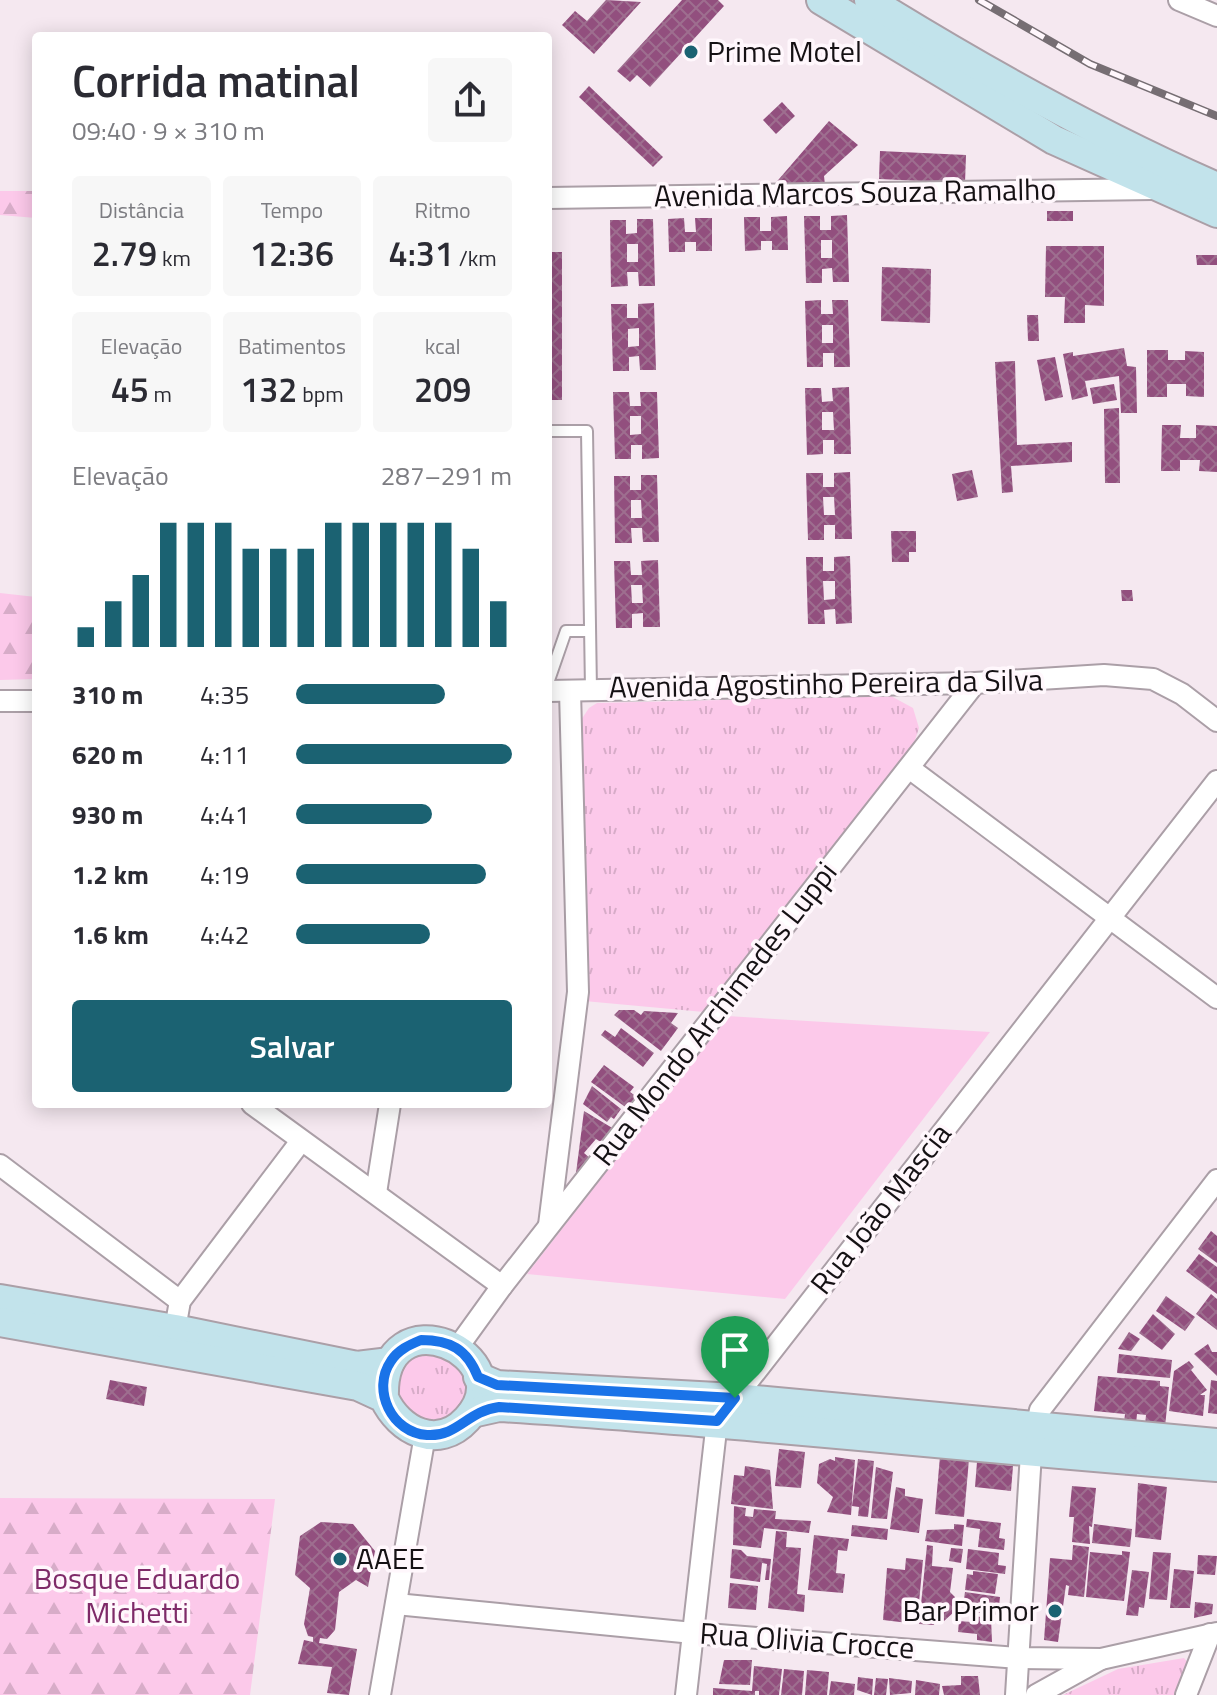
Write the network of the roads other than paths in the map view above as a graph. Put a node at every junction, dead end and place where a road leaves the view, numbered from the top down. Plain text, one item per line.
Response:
1 (821, 0) edge
2 (869, 0) edge
3 (1179, 0) edge
4 (1217, 16) edge
5 (1217, 187) edge
6 (1161, 188) junction
7 (552, 198) edge
8 (1217, 213) edge
9 (552, 431) edge
10 (590, 631) junction
11 (552, 671) edge
12 (975, 683) junction
13 (581, 690) junction
14 (552, 691) edge
15 (0, 701) edge
16 (32, 701) edge
17 (1217, 721) edge
18 (909, 768) junction
19 (1217, 781) edge
20 (1109, 916) junction
21 (1217, 998) edge
22 (257, 1108) edge
23 (389, 1108) edge
24 (301, 1141) junction
25 (0, 1165) edge
26 (1217, 1180) edge
27 (376, 1193) junction
28 (549, 1225) junction
29 (502, 1286) junction
30 (0, 1299) edge
31 (177, 1315) junction
32 (0, 1322) edge
33 (458, 1347) junction
34 (390, 1362) junction
35 (478, 1377) junction
36 (384, 1398) junction
37 (735, 1398) junction
38 (472, 1413) junction
39 (717, 1421) junction
40 (1037, 1425) junction
41 (425, 1435) junction
42 (1217, 1443) edge
43 (1031, 1453) junction
44 (1217, 1467) edge
45 (396, 1604) junction
46 (693, 1633) junction
47 (1214, 1633) edge
48 (1019, 1658) junction
49 (1101, 1659) junction
50 (380, 1695) edge
51 (686, 1695) edge
52 (1016, 1695) edge
53 (1036, 1695) edge
54 (1186, 1695) edge

1 - 6 street
2 - 5 street
3 - 4 street
6 - 7 street, Avenida Marcos Souza Ramalho
6 - 8 street
9 - 10 lane
10 - 11 lane
10 - 13 lane
12 - 13 street, Avenida Agostinho Pereira da Silva
12 - 17 street, Avenida Agostinho Pereira da Silva
12 - 18 street, Rua Mondo Archimedes Luppi
13 - 14 street, Avenida Agostinho Pereira da Silva
13 - 28 street
15 - 16 street
18 - 20 street
18 - 28 street, Rua Mondo Archimedes Luppi
19 - 20 street, Rua João Mascia
20 - 21 street
20 - 37 street, Rua João Mascia
22 - 24 street
23 - 27 street
24 - 27 street
24 - 31 street
25 - 31 street
26 - 40 street
27 - 29 street
28 - 29 street, Rua Mondo Archimedes Luppi
29 - 33 street, Rua Mondo Archimedes Luppi
30 - 31 street
31 - 34 street
32 - 36 street
33 - 34 street
33 - 35 street
34 - 36 street
35 - 37 street
35 - 38 street
36 - 41 street
37 - 39 street, Rua João Mascia
37 - 40 street
38 - 39 street
38 - 41 street
39 - 43 street
39 - 46 street
40 - 42 street
40 - 43 street
41 - 45 street
43 - 44 street
43 - 48 street
45 - 46 street, Rua Olivia Crocce
45 - 50 street
46 - 48 street, Rua Olivia Crocce
46 - 51 street
47 - 49 street, Rua Olivia Crocce
47 - 54 street
48 - 49 street, Rua Olivia Crocce
48 - 52 street
49 - 53 street

